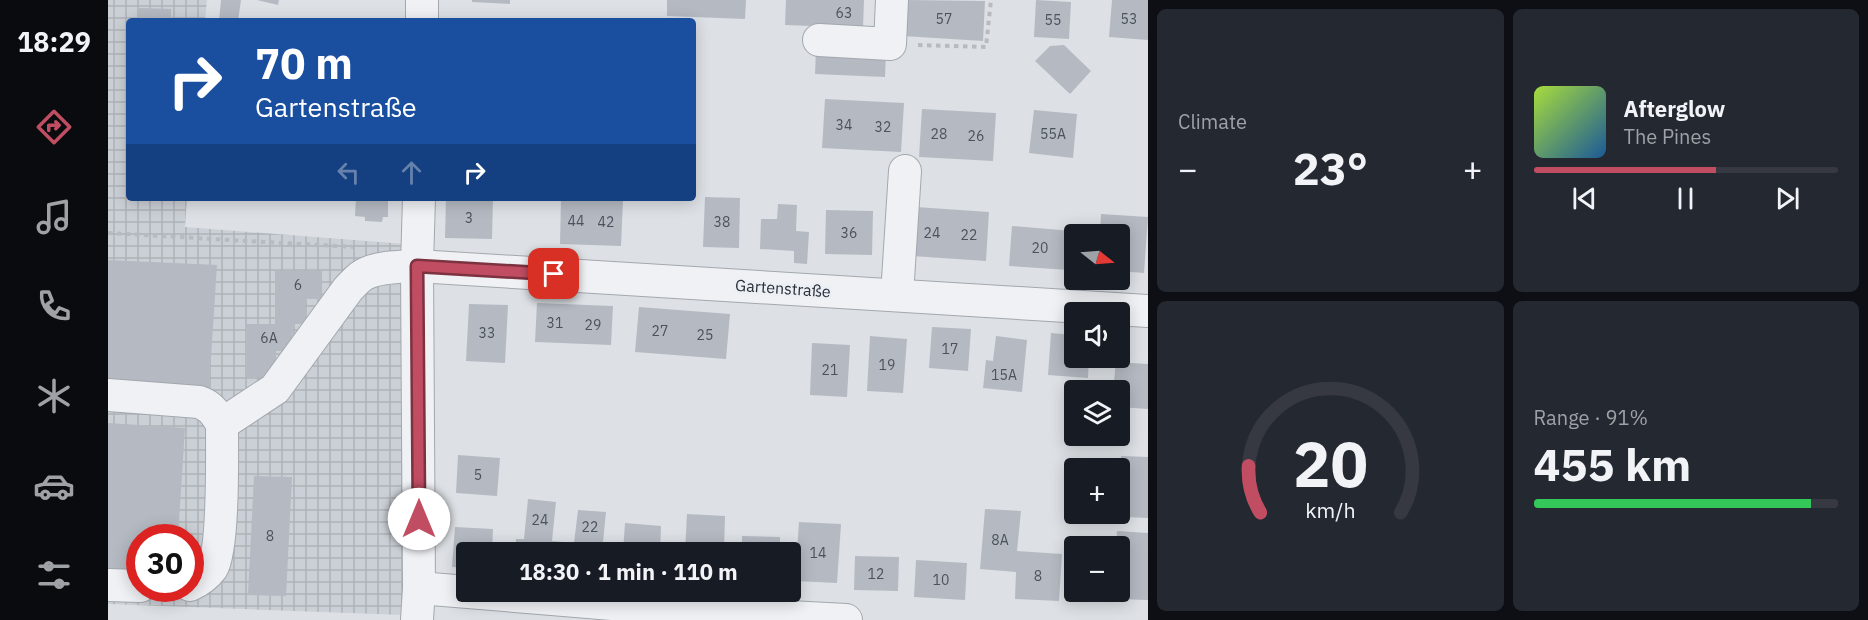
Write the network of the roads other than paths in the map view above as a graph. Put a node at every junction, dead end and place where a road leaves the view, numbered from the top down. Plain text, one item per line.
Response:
1 (422, 0) edge
2 (892, 0) edge
3 (422, 18) edge
4 (819, 40) dead end
5 (905, 171) dead end
6 (419, 201) edge
7 (417, 266) junction
8 (897, 296) junction
9 (1148, 311) edge
10 (108, 394) edge
11 (222, 424) junction
12 (204, 576) edge
13 (108, 585) edge
14 (126, 586) edge
15 (419, 588) junction
16 (733, 617) edge
17 (417, 620) edge
18 (846, 620) edge

1 - 3 street
2 - 4 street
5 - 8 street
6 - 7 street
7 - 8 street, Gartenstraße
7 - 11 street, Gartenstraße
7 - 15 street
8 - 9 street, Gartenstraße
10 - 11 street
11 - 12 street
13 - 14 street
15 - 16 street
15 - 17 street
16 - 18 street

